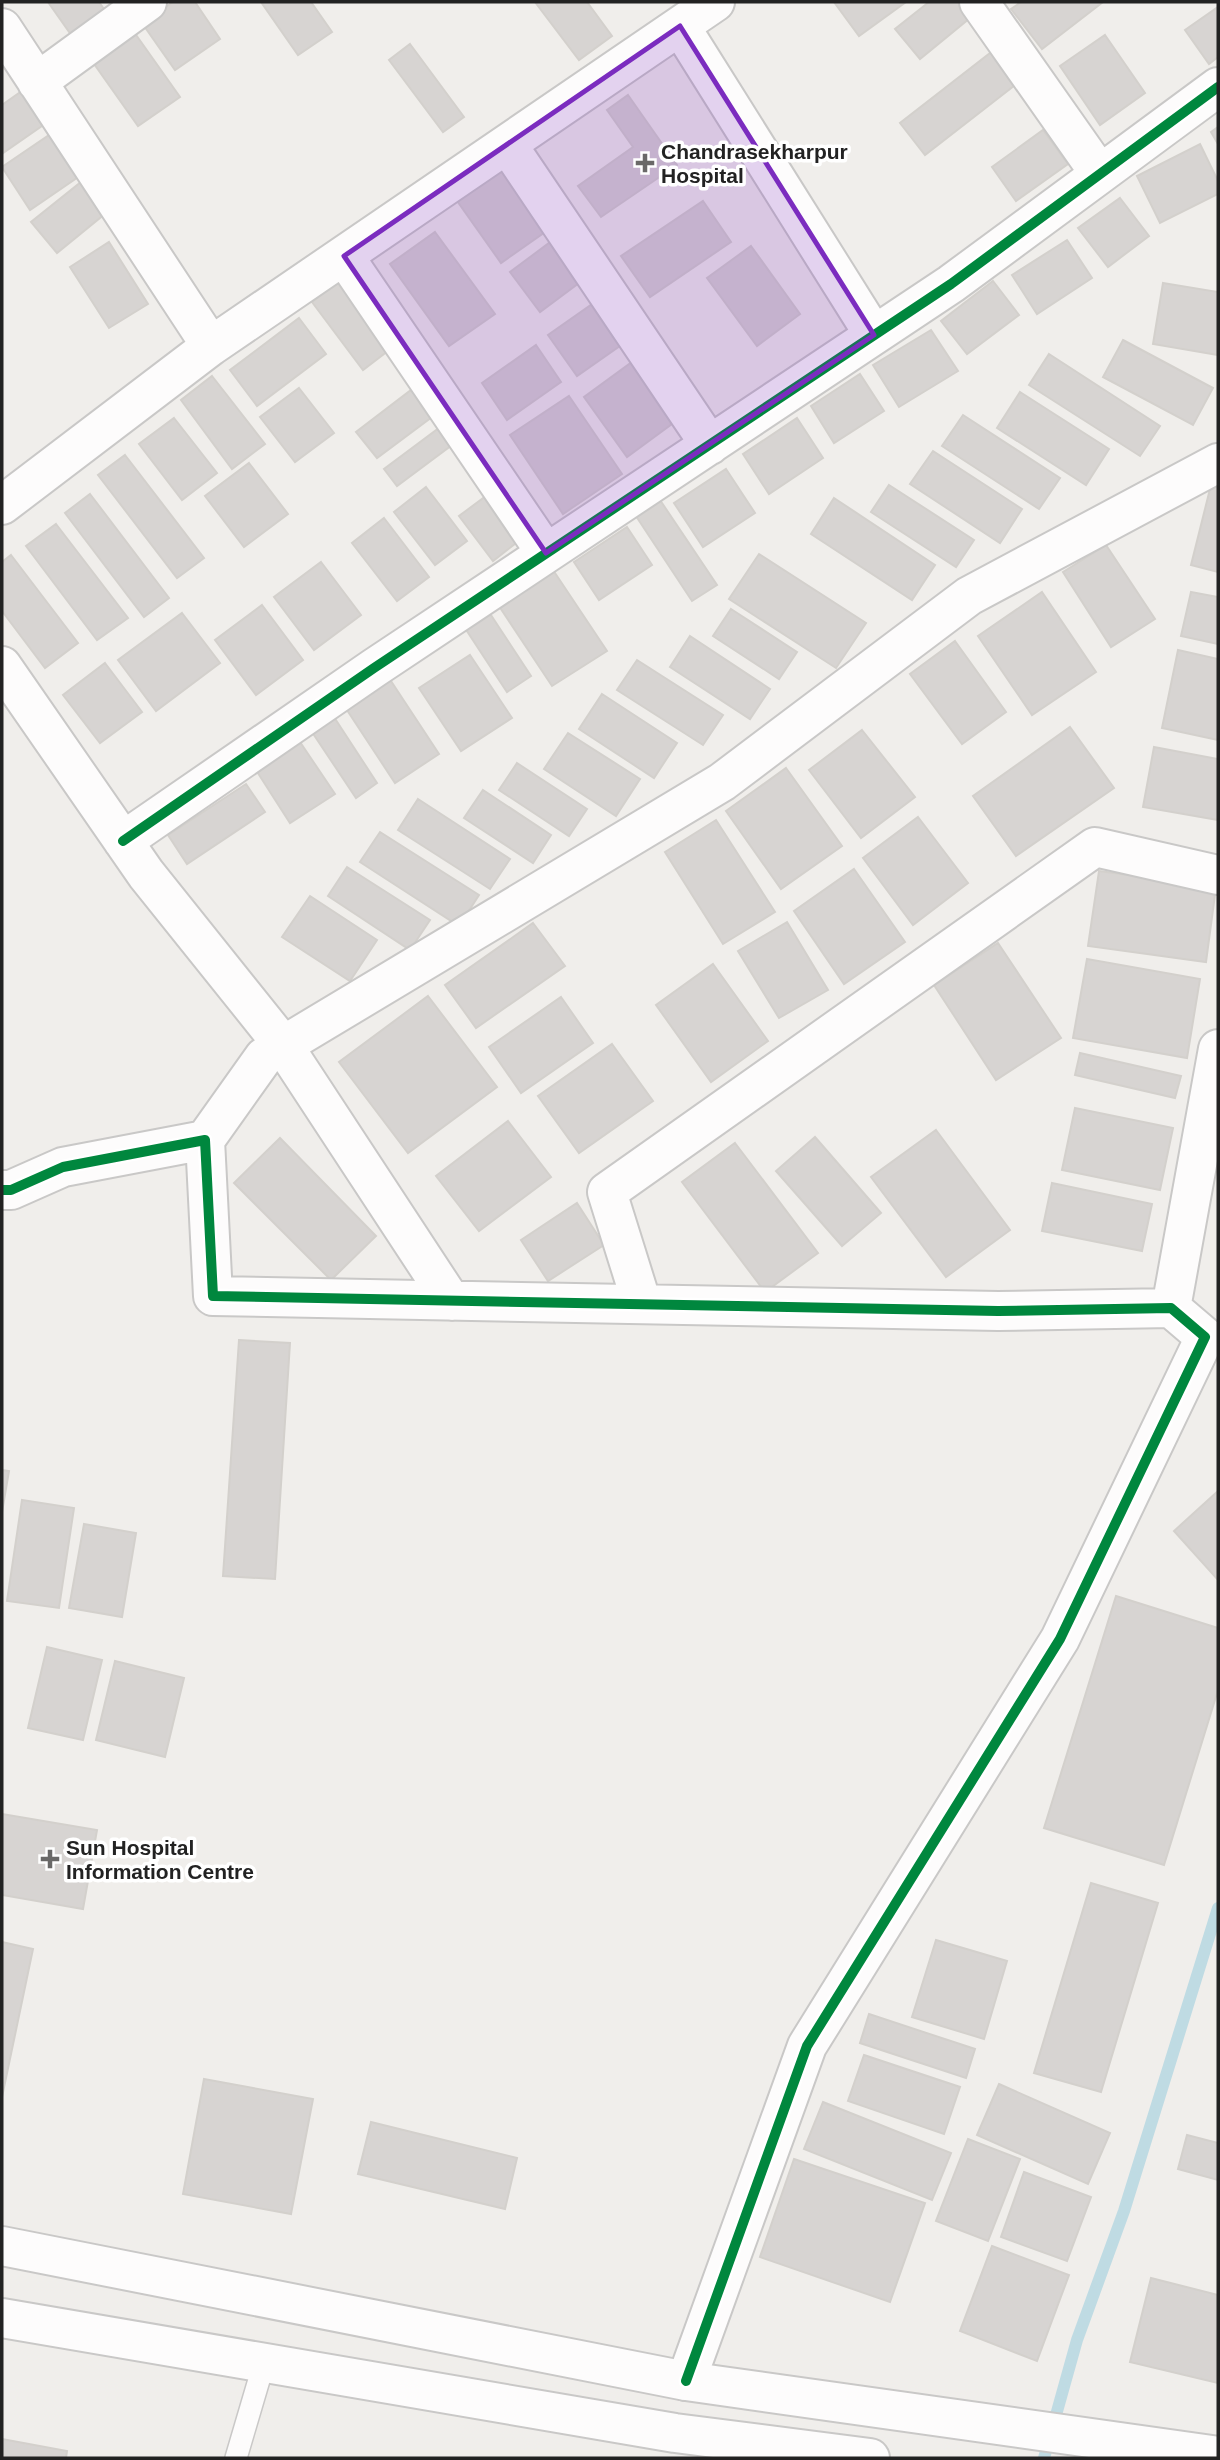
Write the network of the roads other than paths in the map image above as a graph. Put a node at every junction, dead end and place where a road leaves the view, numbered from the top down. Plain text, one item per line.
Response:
1 (148, 2) edge
2 (715, 2) edge
3 (979, 2) edge
4 (680, 26) junction
5 (2, 28) edge
6 (37, 82) junction
7 (1218, 87) edge
8 (507, 144) junction
9 (1100, 174) junction
10 (344, 256) junction
11 (874, 335) junction
12 (211, 346) junction
13 (710, 445) junction
14 (1218, 463) edge
15 (2, 505) edge
16 (546, 553) junction
17 (2, 666) edge
18 (123, 841) junction
19 (1218, 875) edge
20 (283, 1045) junction
21 (1218, 1049) edge
22 (205, 1140) junction
23 (2, 1190) edge
24 (451, 1301) junction
25 (642, 1304) junction
26 (1171, 1308) junction
27 (2, 2246) edge
28 (2, 2318) edge
29 (264, 2363) junction
30 (686, 2381) junction
31 (823, 2455) edge
32 (1218, 2456) edge
33 (236, 2458) edge
34 (870, 2458) edge

1 - 6 street
2 - 4 street
3 - 9 street
4 - 8 street
4 - 11 street
5 - 6 street
6 - 12 street
7 - 9 street
8 - 10 street
8 - 13 street
9 - 11 street
10 - 12 street
10 - 16 street
11 - 13 street
12 - 15 street
13 - 16 street
14 - 20 street
16 - 18 street
17 - 18 street
18 - 20 street
19 - 25 street
20 - 22 street
20 - 24 street
21 - 26 street
22 - 23 street
22 - 24 street
24 - 25 street
25 - 26 street
26 - 30 street
27 - 30 street
28 - 29 street
29 - 31 street
29 - 33 lane
30 - 32 street
31 - 34 street

